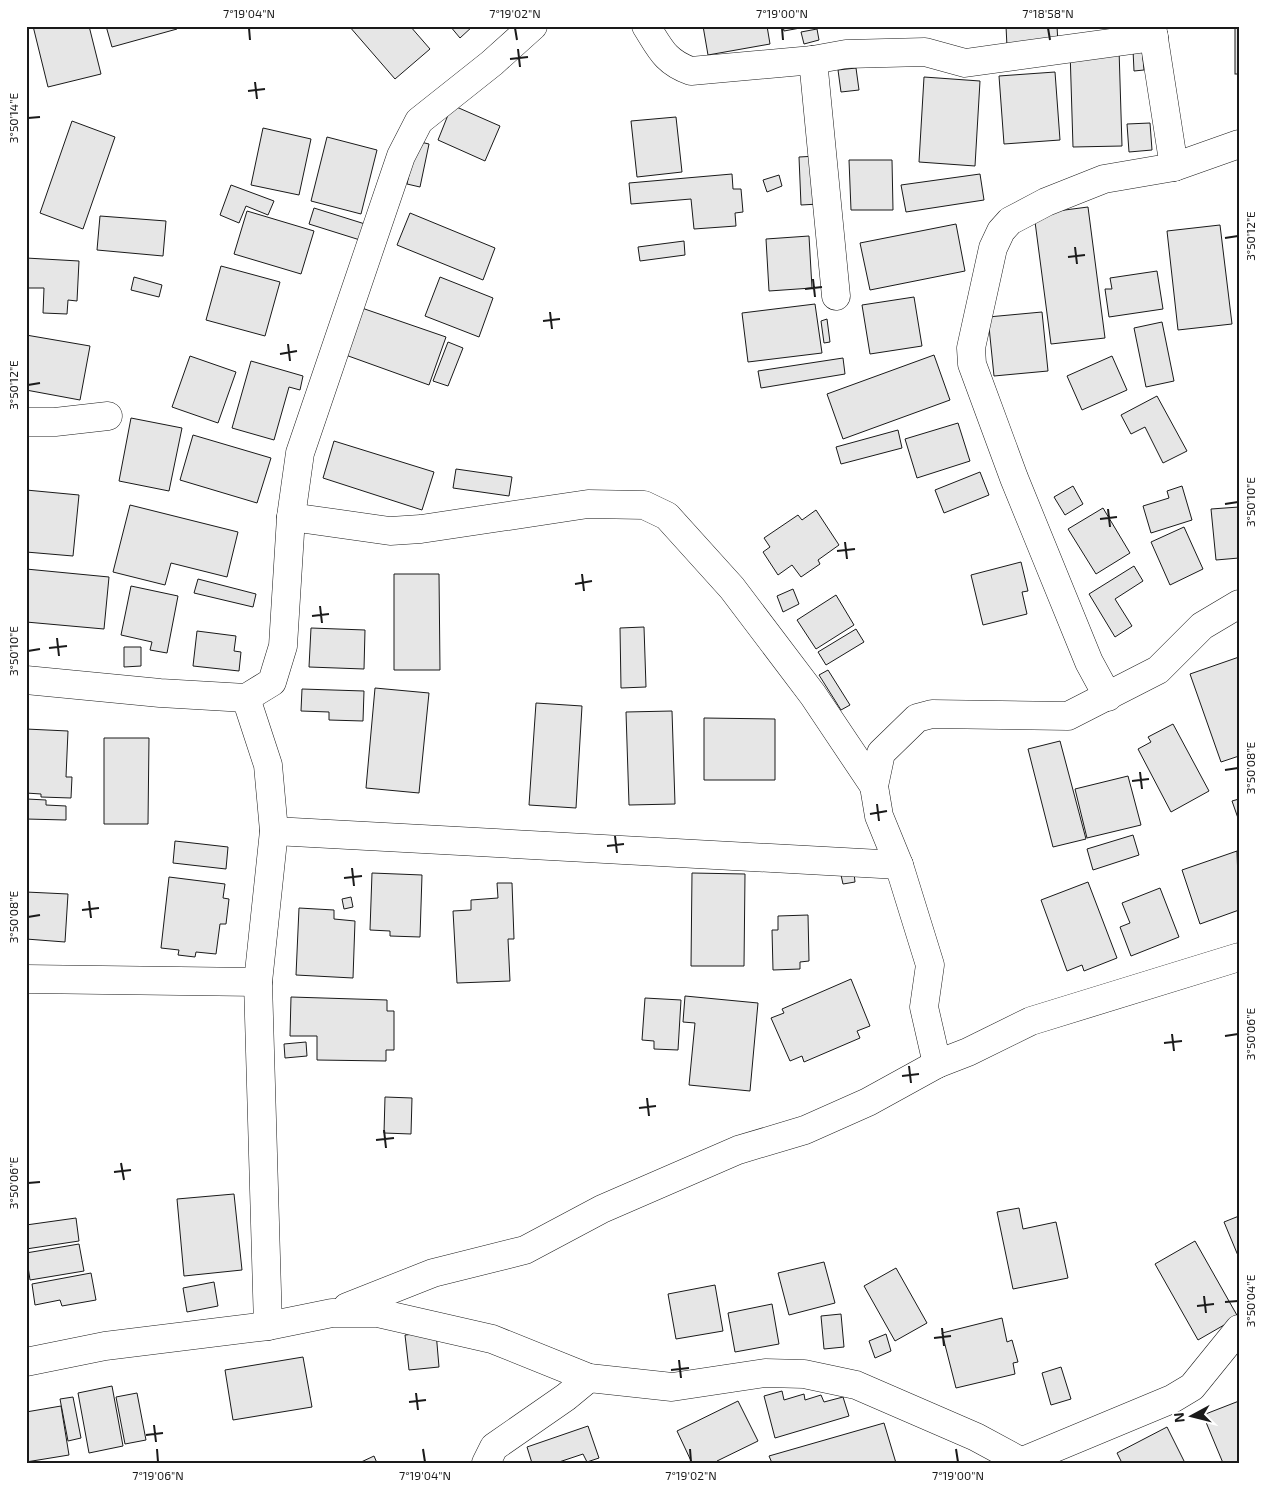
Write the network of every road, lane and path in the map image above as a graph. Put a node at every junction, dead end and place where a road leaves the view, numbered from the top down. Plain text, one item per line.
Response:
1 (533, 26) edge
2 (646, 26) edge
3 (1153, 32) edge
4 (813, 60) junction
5 (1239, 144) edge
6 (1174, 167) junction
7 (836, 296) dead end
8 (108, 416) dead end
9 (26, 422) edge
10 (291, 517) junction
11 (1239, 604) edge
12 (26, 680) edge
13 (1108, 697) junction
14 (246, 698) junction
15 (874, 786) junction
16 (274, 831) junction
17 (899, 865) junction
18 (1239, 957) edge
19 (26, 979) edge
20 (258, 982) junction
21 (937, 1064) junction
22 (332, 1313) junction
23 (268, 1326) junction
24 (1239, 1329) edge
25 (26, 1362) edge
26 (590, 1378) junction
27 (1024, 1462) edge
28 (486, 1463) edge

1 - 10 street
2 - 4 street
3 - 4 street
3 - 6 street
4 - 7 street
5 - 6 street
6 - 13 street
8 - 9 street
10 - 14 street
10 - 15 street
11 - 13 street
12 - 14 street
13 - 15 street
14 - 16 street
15 - 17 street
16 - 17 street
16 - 20 street
17 - 21 street
18 - 21 street
19 - 20 street
20 - 23 street
21 - 22 street
22 - 23 street
22 - 26 street
23 - 25 street
24 - 27 street
26 - 27 street
26 - 28 street

